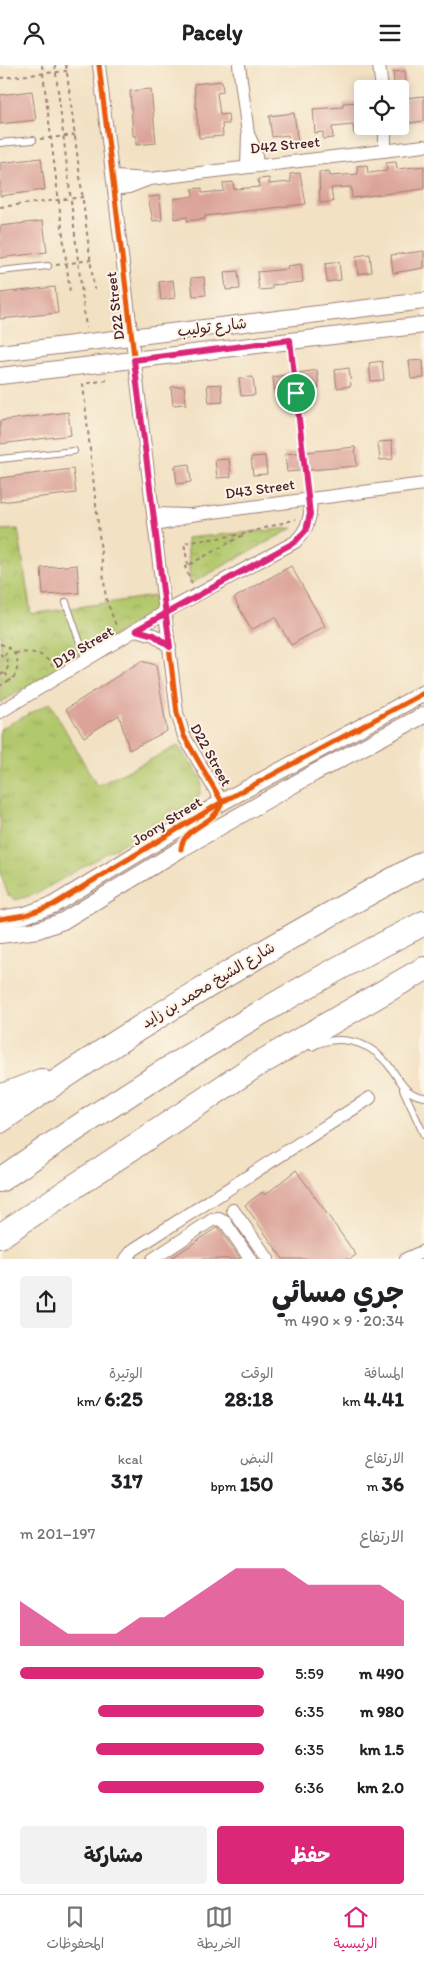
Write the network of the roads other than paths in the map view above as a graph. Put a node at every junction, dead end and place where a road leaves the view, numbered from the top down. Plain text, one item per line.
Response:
1 (99, 65) edge
2 (239, 65) edge
3 (379, 65) edge
4 (381, 80) edge
5 (388, 135) edge
6 (33, 140) road end
7 (0, 143) edge
8 (424, 146) edge
9 (390, 151) junction
10 (252, 165) junction
11 (114, 183) junction
12 (48, 265) road end
13 (0, 271) edge
14 (424, 301) edge
15 (424, 325) edge
16 (131, 337) junction
17 (0, 353) edge
18 (134, 360) junction
19 (0, 376) edge
20 (74, 451) dead end
21 (0, 459) edge
22 (424, 484) edge
23 (310, 498) junction
24 (154, 520) junction
25 (66, 602) dead end
26 (165, 612) junction
27 (136, 630) junction
28 (170, 647) junction
29 (86, 660) junction
30 (424, 693) edge
31 (0, 713) edge
32 (424, 715) edge
33 (222, 802) junction
34 (181, 849) junction
35 (424, 863) edge
36 (0, 919) edge
37 (424, 923) edge
38 (0, 935) edge
39 (424, 969) edge
40 (301, 1053) dead end
41 (74, 1069) junction
42 (244, 1083) dead end
43 (403, 1087) junction
44 (214, 1094) junction
45 (0, 1097) edge
46 (424, 1097) edge
47 (370, 1098) dead end
48 (0, 1121) edge
49 (424, 1135) edge
50 (0, 1180) edge
51 (233, 1210) dead end
52 (0, 1236) edge
53 (424, 1251) edge
54 (126, 1259) edge
55 (153, 1259) edge
56 (250, 1259) edge
57 (268, 1259) edge
58 (406, 1259) edge

1 - 11 street, D22 Street
2 - 10 street
3 - 4 street
5 - 9 street
6 - 7 lane
8 - 9 street, D42 Street
9 - 10 street, D42 Street
10 - 11 street, D42 Street
11 - 16 street, D22 Street
12 - 13 lane
14 - 16 street, شارع توليب
15 - 18 street, شارع توليب
16 - 17 street, شارع توليب
16 - 18 street, D22 Street
18 - 19 street, شارع توليب
18 - 24 street, D22 Street
20 - 21 lane
22 - 23 street, D43 Street
23 - 24 street, D43 Street
23 - 26 street, D19 Street
24 - 26 street, D22 Street
25 - 29 lane
26 - 27 street, D19 Street
26 - 28 street, D22 Street
27 - 28 street
27 - 29 street, D19 Street
28 - 33 street, D22 Street
29 - 31 street, D19 Street
30 - 33 street, Joory Street
32 - 34 street, Joory Street
33 - 34 street
33 - 36 street, Joory Street
34 - 38 street, Joory Street
35 - 41 highway, شارع الشيخ محمد بن زايد
37 - 50 highway
39 - 44 highway
40 - 43 lane
41 - 45 highway
41 - 48 highway, شارع الشيخ محمد بن زايد
42 - 44 lane
43 - 46 lane
43 - 49 lane
44 - 52 highway
47 - 54 street
51 - 57 street
53 - 58 street
55 - 56 street

